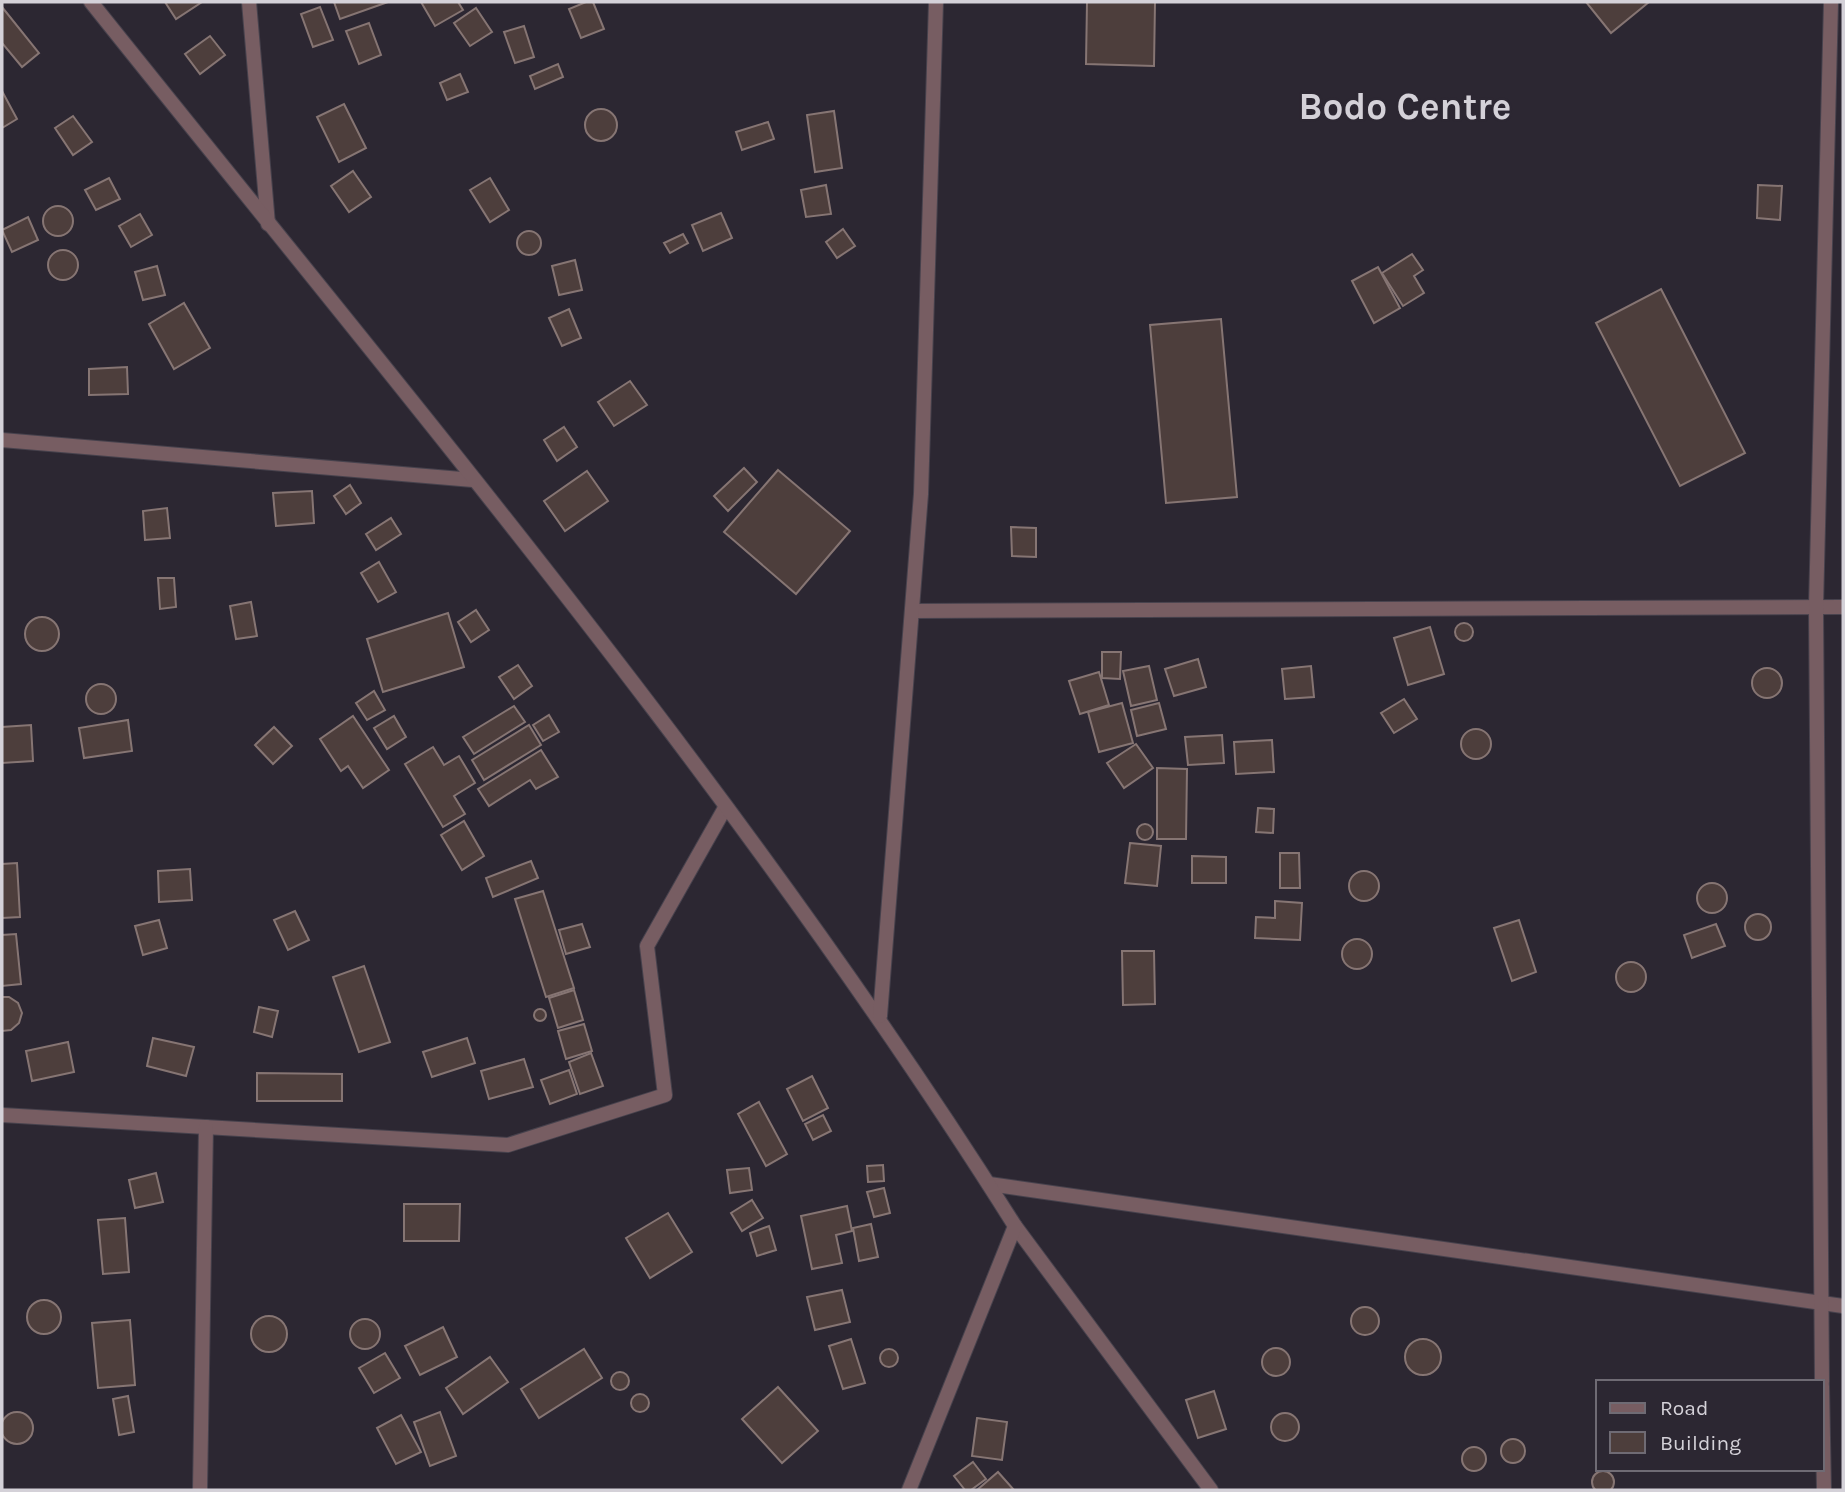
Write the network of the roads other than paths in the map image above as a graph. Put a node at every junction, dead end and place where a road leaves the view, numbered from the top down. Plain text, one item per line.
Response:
1 (91, 2) edge
2 (249, 2) edge
3 (936, 2) edge
4 (1831, 2) edge
5 (268, 224) junction
6 (2, 440) edge
7 (473, 480) junction
8 (1816, 607) junction
9 (1843, 607) edge
10 (912, 611) junction
11 (725, 808) junction
12 (880, 1016) junction
13 (2, 1115) edge
14 (206, 1127) junction
15 (989, 1184) junction
16 (1016, 1226) junction
17 (1821, 1303) junction
18 (1843, 1306) edge
19 (1822, 1380) edge
20 (1824, 1471) edge
21 (200, 1490) edge
22 (909, 1490) edge
23 (1211, 1490) edge
24 (1824, 1490) edge

1 - 5 street
2 - 5 street
3 - 10 street
4 - 8 street
5 - 7 street
6 - 7 street
7 - 11 street
8 - 9 street
8 - 10 street
8 - 17 street
10 - 12 street
11 - 12 street
11 - 14 street
12 - 15 street
13 - 14 street
14 - 21 street
15 - 16 street
15 - 17 street
16 - 22 street
16 - 23 street
17 - 18 street
17 - 19 street
20 - 24 street

